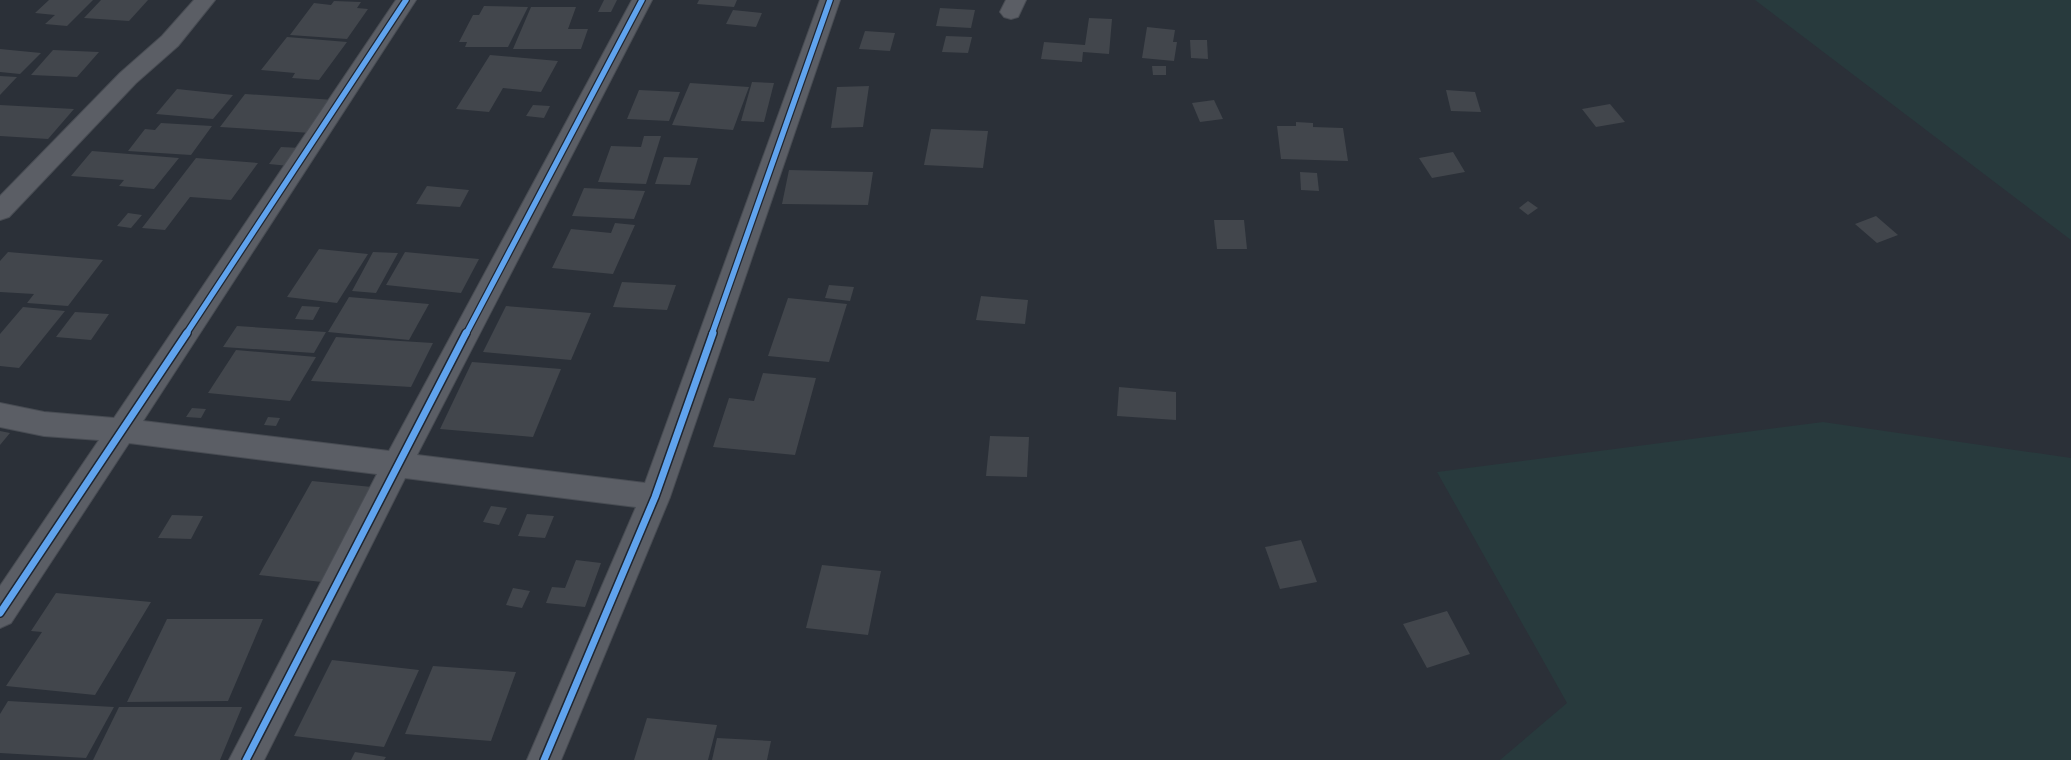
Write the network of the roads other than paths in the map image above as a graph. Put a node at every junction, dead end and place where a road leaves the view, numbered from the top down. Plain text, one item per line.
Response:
1 (205, 0) edge
2 (406, 0) edge
3 (642, 0) edge
4 (830, 0) edge
5 (0, 211) edge
6 (0, 415) edge
7 (120, 430) junction
8 (396, 466) junction
9 (655, 497) junction
10 (0, 613) edge
11 (246, 760) edge
12 (544, 760) edge

1 - 5 street
2 - 7 street
3 - 8 street
4 - 9 street
6 - 7 street
7 - 8 street
7 - 10 street
8 - 9 street
8 - 11 street
9 - 12 street

